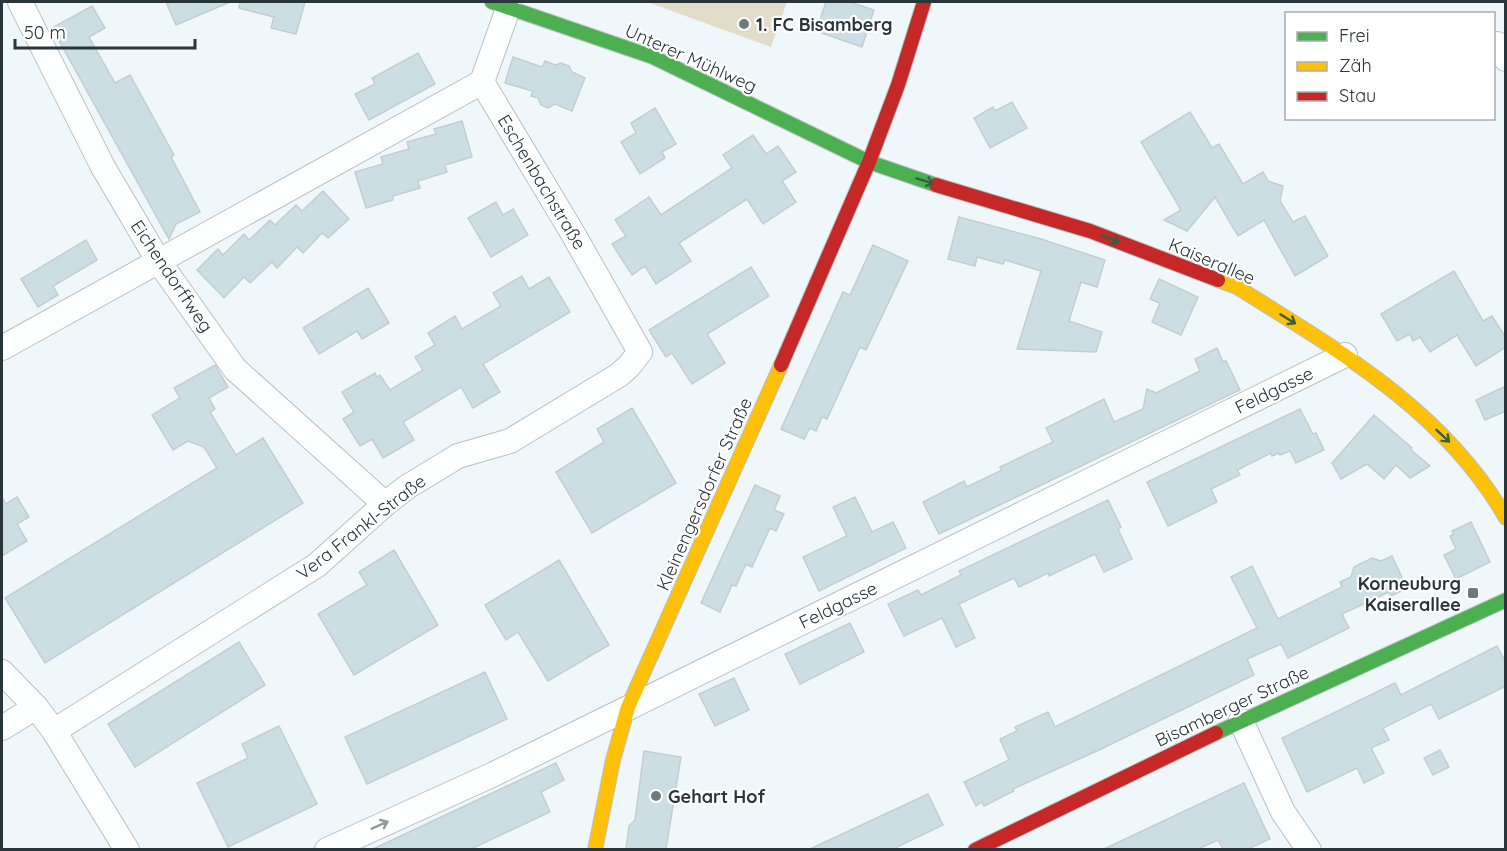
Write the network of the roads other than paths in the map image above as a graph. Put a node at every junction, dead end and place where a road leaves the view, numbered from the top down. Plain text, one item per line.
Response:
1 (18, 2) edge
2 (924, 2) edge
3 (500, 4) edge
4 (2, 9) edge
5 (482, 82) junction
6 (869, 162) junction
7 (159, 262) junction
8 (2, 348) edge
9 (640, 352) joint
10 (1345, 355) junction
11 (385, 504) junction
12 (1506, 518) edge
13 (1506, 600) edge
14 (2, 672) edge
15 (36, 707) junction
16 (628, 707) junction
17 (1241, 721) junction
18 (2, 728) edge
19 (54, 730) junction
20 (127, 849) edge
21 (327, 849) edge
22 (595, 849) edge
23 (975, 849) edge
24 (1309, 849) edge

1 - 4 street
1 - 7 street, Eichendorffweg
2 - 6 street, Kleinengersdorfer Straße
3 - 5 street
3 - 6 street, Unterer Mühlweg
5 - 7 street
5 - 9 street, Eschenbachstraße
6 -> 10 street, Kaiserallee
6 - 16 street, Kleinengersdorfer Straße
7 - 8 street
7 - 11 street, Eichendorffweg
9 - 11 street, Vera Frankl-Straße
10 -> 12 street, Kaiserallee
10 - 16 street, Feldgasse
11 - 19 street, Vera Frankl-Straße
13 - 17 street, Bisamberger Straße
14 - 15 street
15 - 18 street
15 - 19 street
21 -> 16 street, Feldgasse
16 - 22 street, Kleinengersdorfer Straße
17 - 23 street, Bisamberger Straße
17 - 24 street
19 - 20 street

